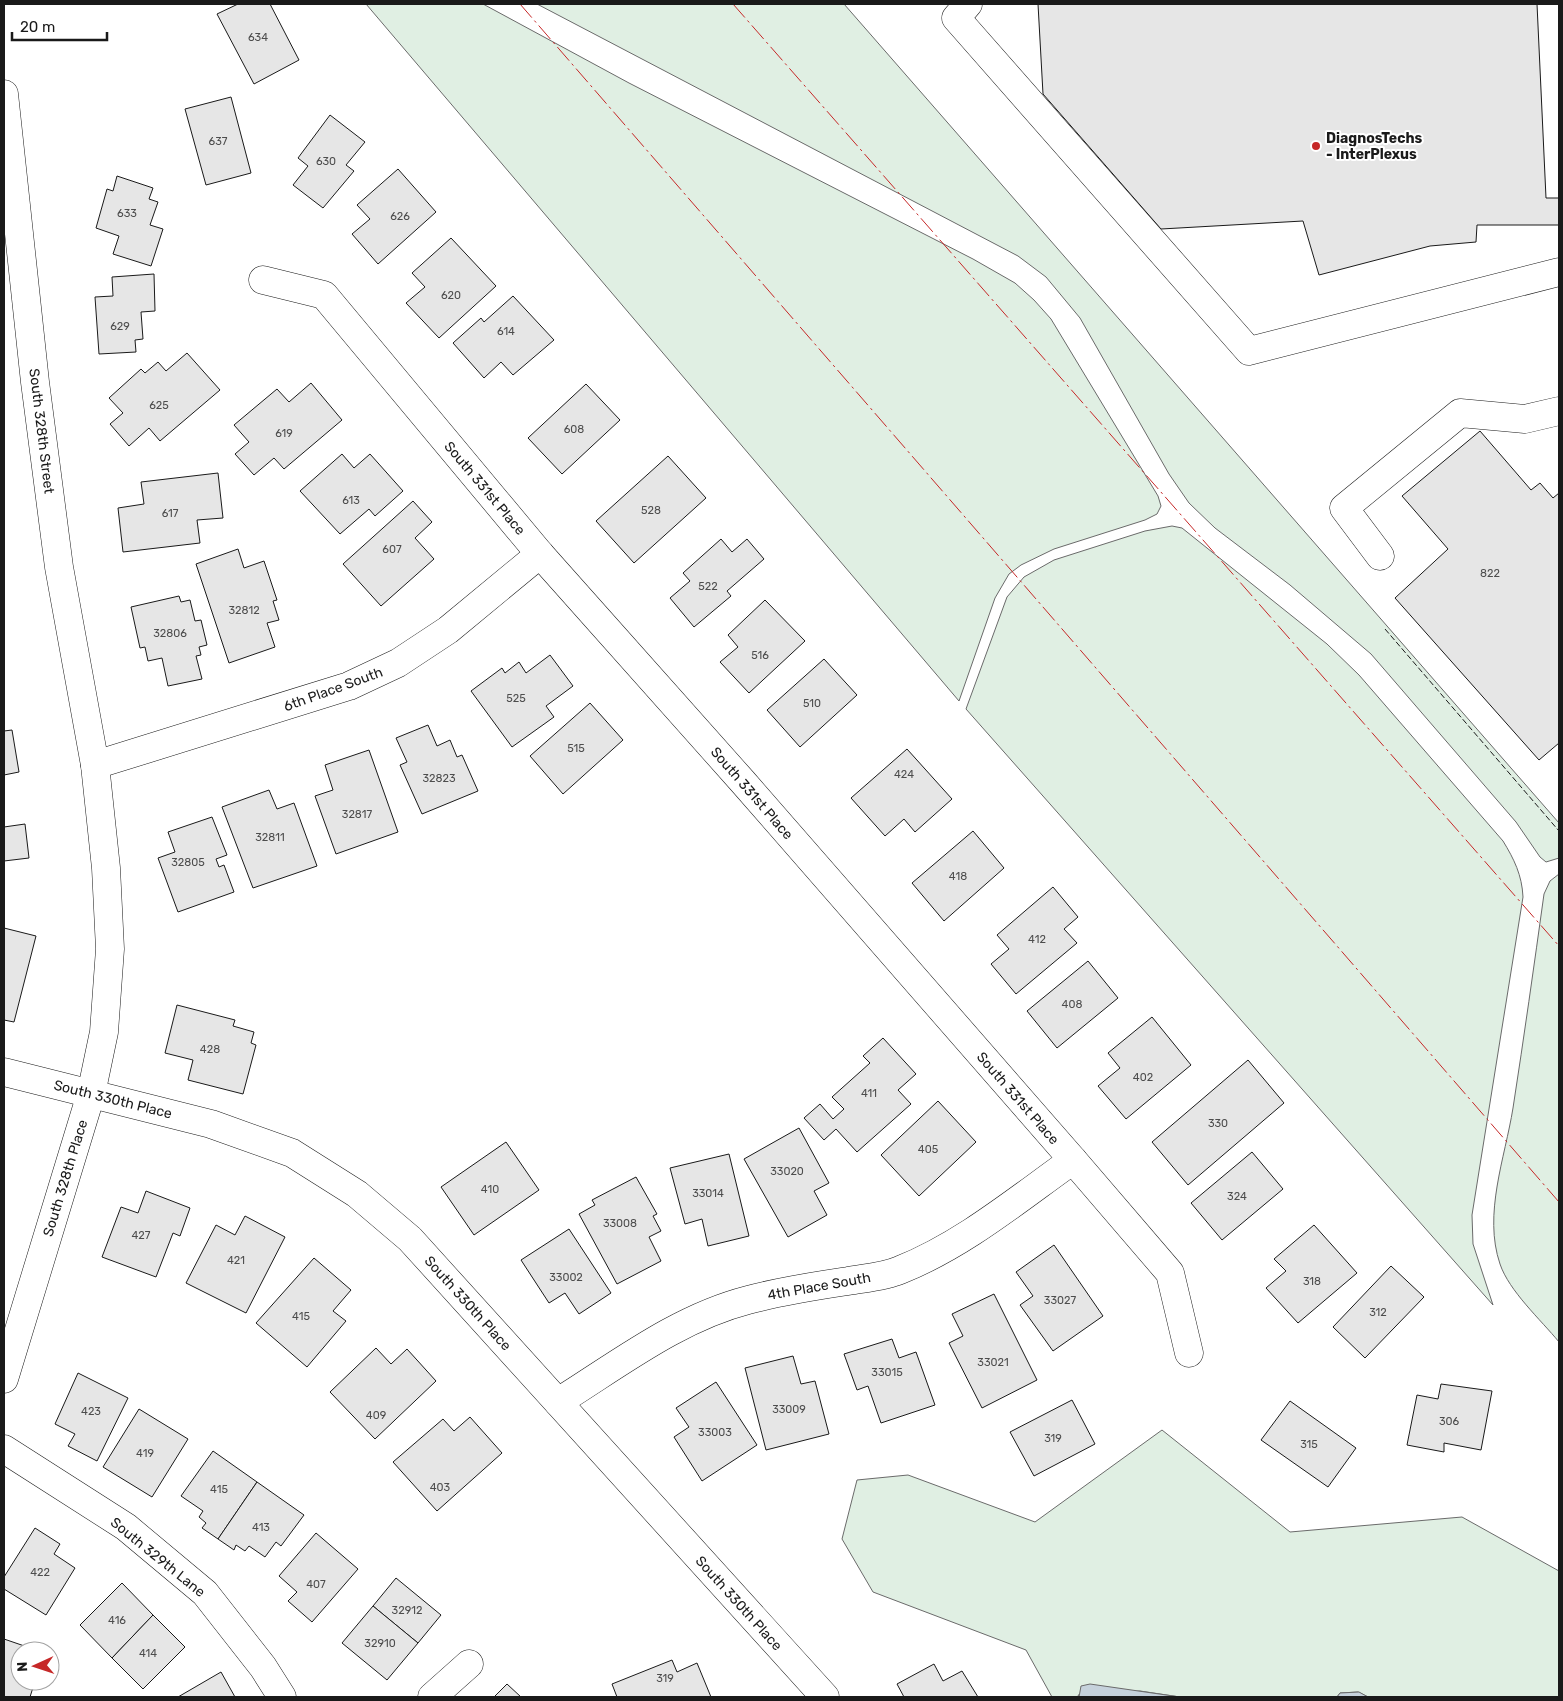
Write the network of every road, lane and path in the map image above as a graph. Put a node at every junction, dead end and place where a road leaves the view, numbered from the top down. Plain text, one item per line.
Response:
1 (968, 4) edge
2 (4, 95) edge
3 (1559, 272) edge
4 (263, 280) dead end
5 (1559, 412) edge
6 (540, 554) junction
7 (1380, 556) dead end
8 (95, 765) junction
9 (4, 1072) edge
10 (91, 1094) junction
11 (1073, 1160) junction
12 (1190, 1353) dead end
13 (4, 1379) edge
14 (558, 1402) junction
15 (4, 1449) edge
16 (469, 1664) dead end
17 (282, 1697) edge
18 (432, 1697) edge
19 (825, 1697) edge

1 - 3 street
2 - 8 street, South 328th Street
4 - 6 street, South 331st Place
5 - 7 street
6 - 8 street, 6th Place South
6 - 11 street, South 331st Place
8 - 10 street, South 328th Place
9 - 10 street, South 330th Place
10 - 13 street, South 328th Place
10 - 14 street, South 330th Place
11 - 12 street, South 331st Place
11 - 14 street, 4th Place South
14 - 19 street, South 330th Place
15 - 17 street, South 329th Lane
16 - 18 street

